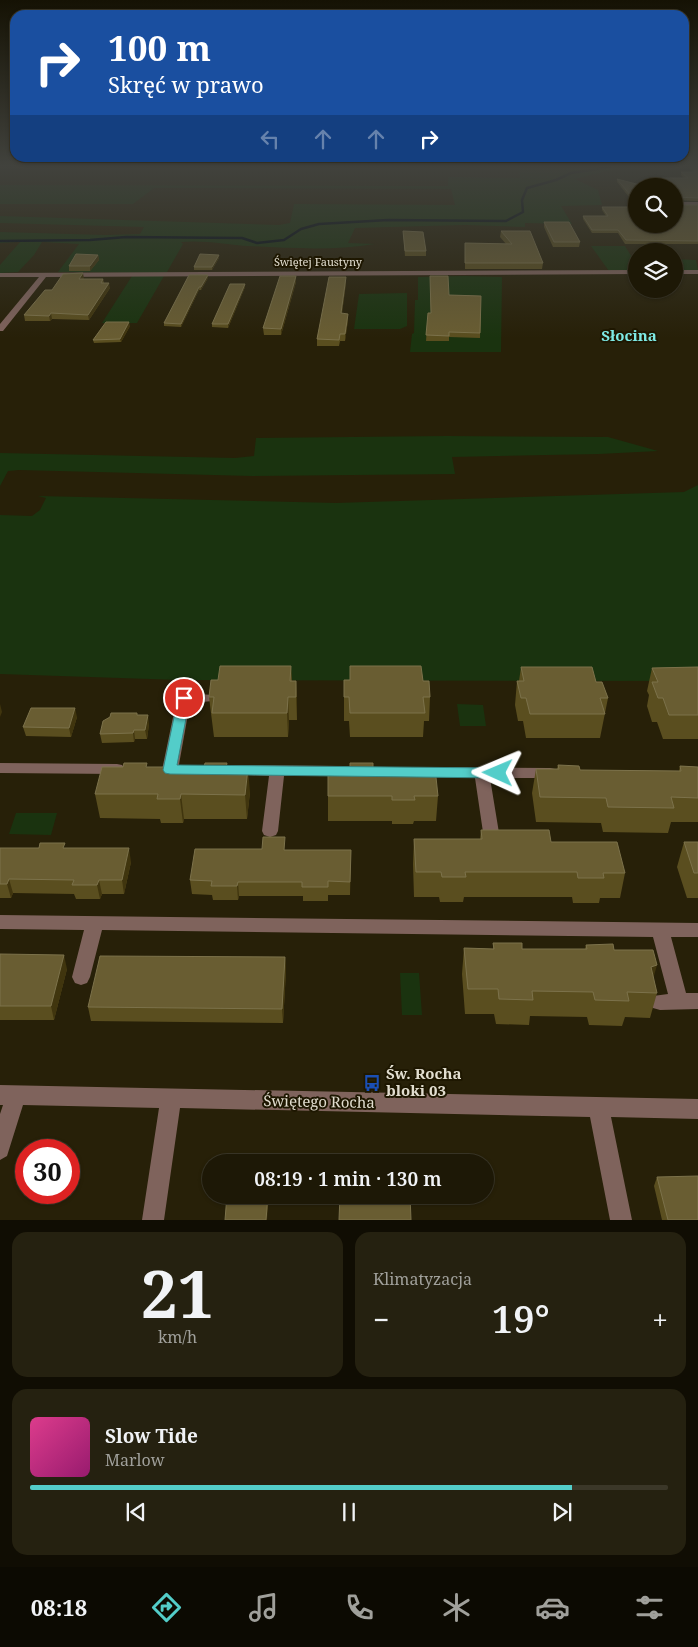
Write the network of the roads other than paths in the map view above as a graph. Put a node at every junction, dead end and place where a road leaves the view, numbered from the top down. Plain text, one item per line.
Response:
1 (628, 272) edge
2 (683, 272) edge
3 (698, 272) edge
4 (45, 274) junction
5 (0, 275) edge
6 (0, 329) edge
7 (208, 698) edge
8 (0, 768) edge
9 (134, 770) edge
10 (152, 770) edge
11 (170, 770) junction
12 (188, 770) edge
13 (216, 770) edge
14 (277, 770) junction
15 (360, 771) edge
16 (406, 772) edge
17 (482, 773) junction
18 (566, 773) edge
19 (270, 832) dead end
20 (492, 839) edge
21 (0, 922) edge
22 (95, 922) junction
23 (660, 930) junction
24 (698, 930) edge
25 (81, 977) dead end
26 (679, 1001) junction
27 (698, 1001) edge
28 (660, 1002) dead end
29 (8, 1095) edge
30 (170, 1098) junction
31 (599, 1108) junction
32 (698, 1109) edge
33 (0, 1149) edge
34 (153, 1220) edge
35 (621, 1220) edge

1 - 4 street, Świętej Faustyny
2 - 3 street
4 - 5 street, Świętej Faustyny
4 - 6 street
7 - 11 street
8 - 9 street
10 - 11 street
11 - 12 street
13 - 14 street
14 - 15 street
14 - 19 street
16 - 17 street
17 - 18 street
17 - 20 street
21 - 22 street
22 - 23 street
22 - 25 street
23 - 24 street
23 - 26 street
26 - 27 street
26 - 28 street
29 - 30 street, Świętego Rocha
29 - 33 street
30 - 31 street, Świętego Rocha
30 - 34 street
31 - 32 street, Świętego Rocha
31 - 35 street

